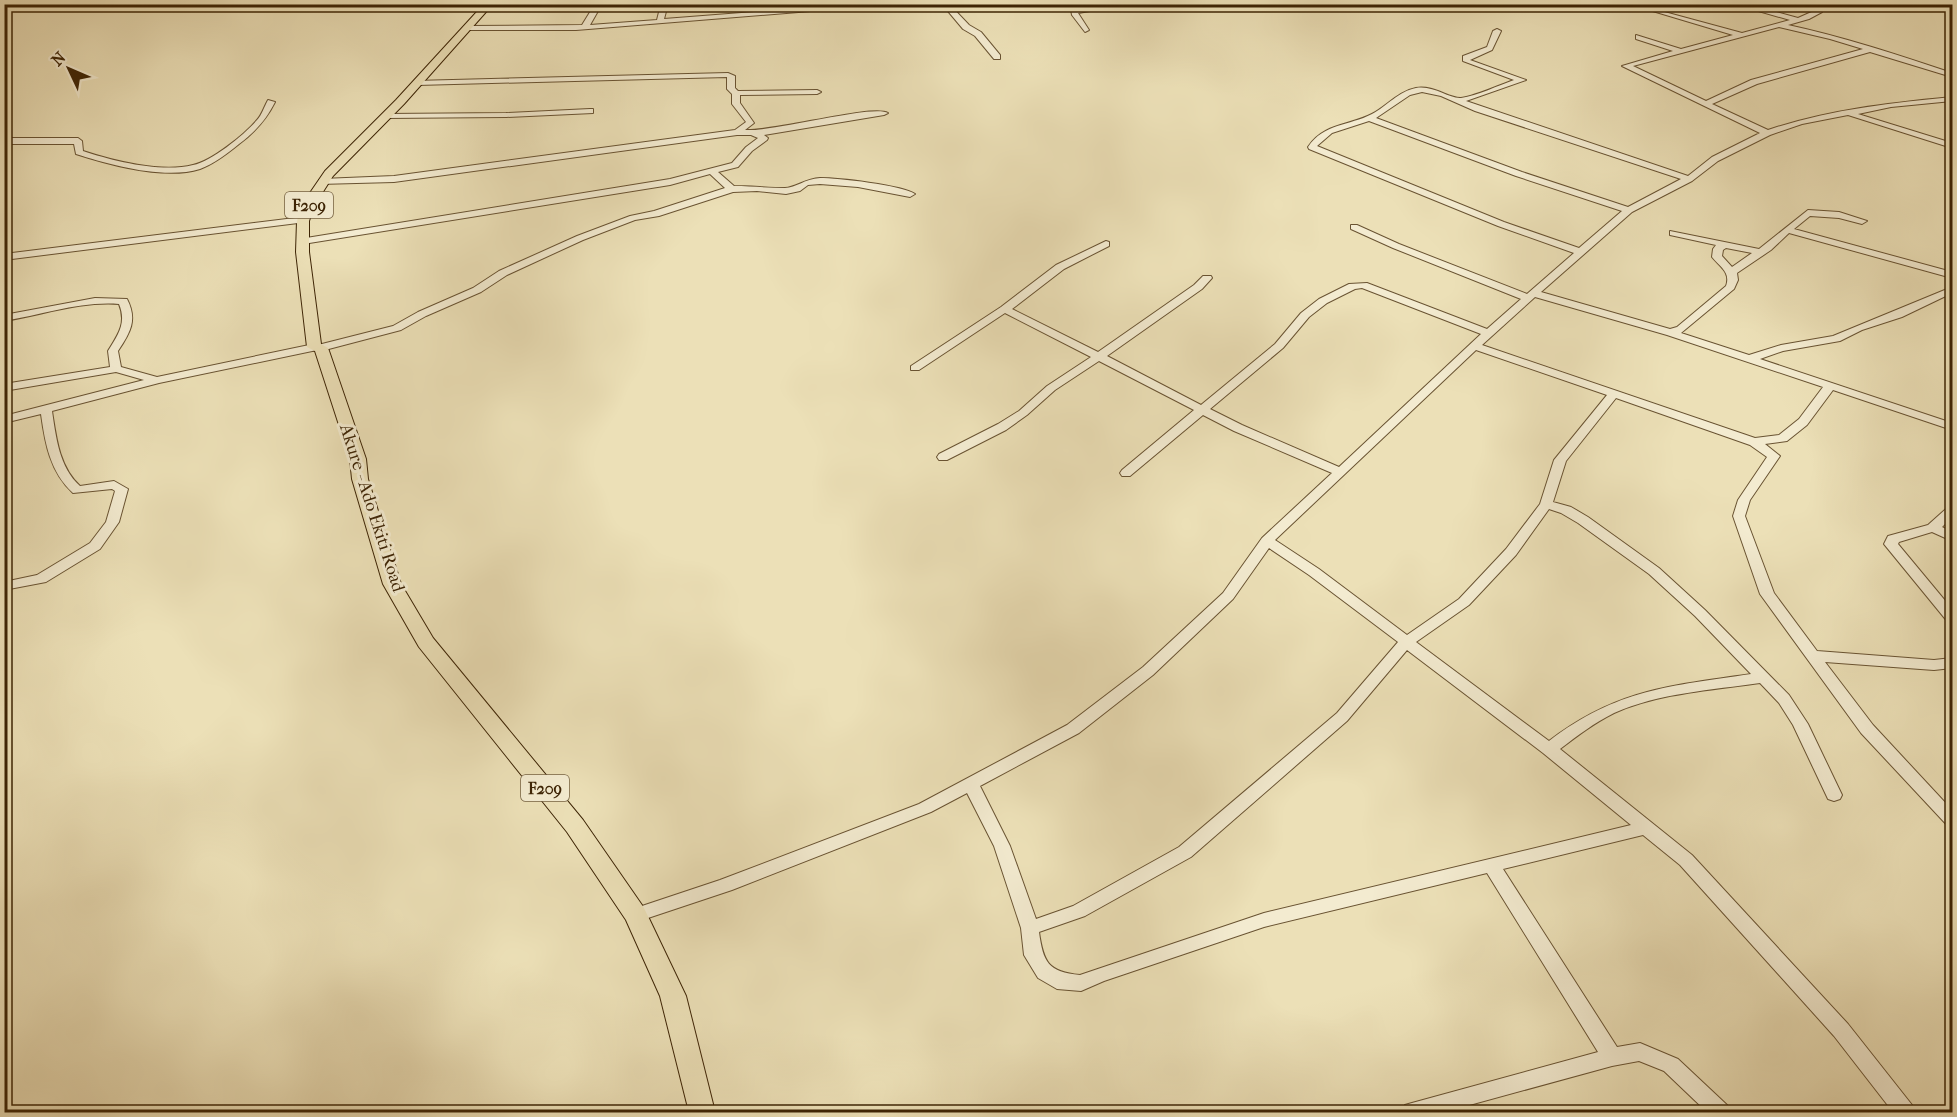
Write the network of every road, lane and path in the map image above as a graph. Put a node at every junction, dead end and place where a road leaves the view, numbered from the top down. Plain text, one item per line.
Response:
1 (489, 4) edge
2 (598, 4) edge
3 (664, 4) edge
4 (893, 4) edge
5 (945, 4) edge
6 (1128, 4) edge
7 (1737, 4) edge
8 (1819, 4) edge
9 (1919, 4) edge
10 (1073, 8) edge
11 (1648, 8) dead end
12 (1953, 10) edge
13 (660, 20) junction
14 (1796, 20) junction
15 (1780, 26) junction
16 (585, 27) junction
17 (468, 28) junction
18 (1085, 30) dead end
19 (1497, 31) dead end
20 (1742, 36) junction
21 (1639, 37) dead end
22 (1871, 49) junction
23 (1680, 51) junction
24 (997, 57) dead end
25 (1953, 75) edge
26 (417, 83) junction
27 (817, 92) dead end
28 (736, 93) junction
29 (1462, 100) junction
30 (1949, 101) edge
31 (271, 102) dead end
32 (1705, 104) junction
33 (590, 111) dead end
34 (884, 113) dead end
35 (1849, 113) junction
36 (386, 116) junction
37 (1369, 118) junction
38 (777, 131) junction
39 (737, 132) junction
40 (753, 133) junction
41 (1767, 133) junction
42 (764, 138) junction
43 (4, 141) edge
44 (1953, 146) edge
45 (713, 171) junction
46 (1689, 179) junction
47 (322, 182) junction
48 (732, 189) junction
49 (910, 194) dead end
50 (1629, 210) junction
51 (303, 220) junction
52 (1862, 221) dead end
53 (1354, 227) dead end
54 (1788, 230) junction
55 (1673, 232) dead end
56 (303, 241) junction
57 (1106, 244) dead end
58 (1723, 245) junction
59 (1581, 252) junction
60 (1760, 252) junction
61 (4, 257) edge
62 (1732, 272) junction
63 (1953, 275) edge
64 (1207, 278) dead end
65 (1953, 290) edge
66 (1530, 295) junction
67 (1005, 309) junction
68 (4, 318) edge
69 (1488, 333) junction
70 (1671, 333) junction
71 (1475, 346) junction
72 (317, 348) junction
73 (1100, 356) junction
74 (1750, 359) junction
75 (915, 368) dead end
76 (116, 369) junction
77 (158, 380) junction
78 (1830, 386) junction
79 (4, 388) edge
80 (1613, 395) junction
81 (46, 409) junction
82 (1202, 410) junction
83 (4, 420) edge
84 (1953, 427) edge
85 (1754, 442) junction
86 (943, 457) dead end
87 (1340, 472) junction
88 (1126, 473) dead end
89 (1546, 504) junction
90 (1953, 511) edge
91 (1933, 528) junction
92 (1953, 537) edge
93 (1267, 541) junction
94 (4, 586) edge
95 (1953, 618) edge
96 (1406, 642) junction
97 (1812, 656) junction
98 (1953, 663) edge
99 (1762, 678) junction
100 (1549, 750) junction
101 (971, 784) junction
102 (1834, 795) dead end
103 (1953, 820) edge
104 (1644, 828) junction
105 (1492, 866) junction
106 (636, 915) junction
107 (1030, 928) junction
108 (1612, 1057) junction
109 (702, 1113) edge
110 (1412, 1113) edge
111 (1720, 1113) edge
112 (1905, 1113) edge

1 - 17 main road, Akure - Ado Ekiti Road / F209
2 - 16 street
3 - 13 street
4 - 13 street
5 - 24 street
6 - 10 street
7 - 14 street
8 - 14 street
9 - 12 street
10 - 18 street
11 - 20 street
13 - 16 street
14 - 15 street
15 - 20 street
15 - 22 street
16 - 17 street
17 - 26 main road, Akure - Ado Ekiti Road / F209
19 - 29 street
20 - 23 street
21 - 23 street
22 - 25 street
22 - 32 street
23 - 32 street
26 - 28 street
26 - 36 main road, Akure - Ado Ekiti Road / F209
27 - 28 street
28 - 39 street
29 - 37 street
29 - 46 street
30 - 35 street
31 - 43 street
32 - 41 street
33 - 36 street
34 - 38 street
35 - 41 street
35 - 44 street
36 - 47 main road, Akure - Ado Ekiti Road / F209
37 - 50 street
37 - 59 street
38 - 40 street
38 - 42 street
39 - 40 street
39 - 47 street
40 - 42 street
41 - 46 street
42 - 45 street
45 - 48 street
45 - 56 street
46 - 50 street
47 - 51 main road, Akure - Ado Ekiti Road / F209
48 - 49 street
48 - 72 street
50 - 59 street
51 - 56 main road, Akure - Ado Ekiti Road / F209
51 - 61 street
52 - 54 street
53 - 66 street
54 - 60 street
54 - 63 street
55 - 58 street
56 - 72 main road, Akure - Ado Ekiti Road / F209
57 - 67 street
58 - 60 street
58 - 62 street
59 - 66 street
60 - 62 street
62 - 70 street
64 - 73 street
65 - 74 street
66 - 69 street
66 - 70 street
67 - 73 street
67 - 75 street
68 - 76 street
69 - 71 street
69 - 82 street
70 - 74 street
71 - 80 street
71 - 87 street
72 - 77 street
72 - 106 main road, Akure - Ado Ekiti Road / F209
73 - 82 street
73 - 86 street
74 - 78 street
76 - 77 street
76 - 79 street
77 - 81 street
78 - 84 street
78 - 85 street
80 - 85 street
80 - 89 street
81 - 83 street
81 - 94 street
82 - 87 street
82 - 88 street
85 - 97 street
87 - 93 street
89 - 96 street
89 - 99 street
90 - 91 street
91 - 92 street
91 - 95 street
93 - 96 street
93 - 101 street
96 - 100 street
96 - 107 street
97 - 98 street
97 - 103 street
99 - 100 street
99 - 102 street
100 - 104 street
101 - 106 street
101 - 107 street
104 - 105 street
104 - 112 street
105 - 107 street
105 - 108 street
106 - 109 main road, Akure - Ado Ekiti Road / F209
108 - 110 street
108 - 111 street

